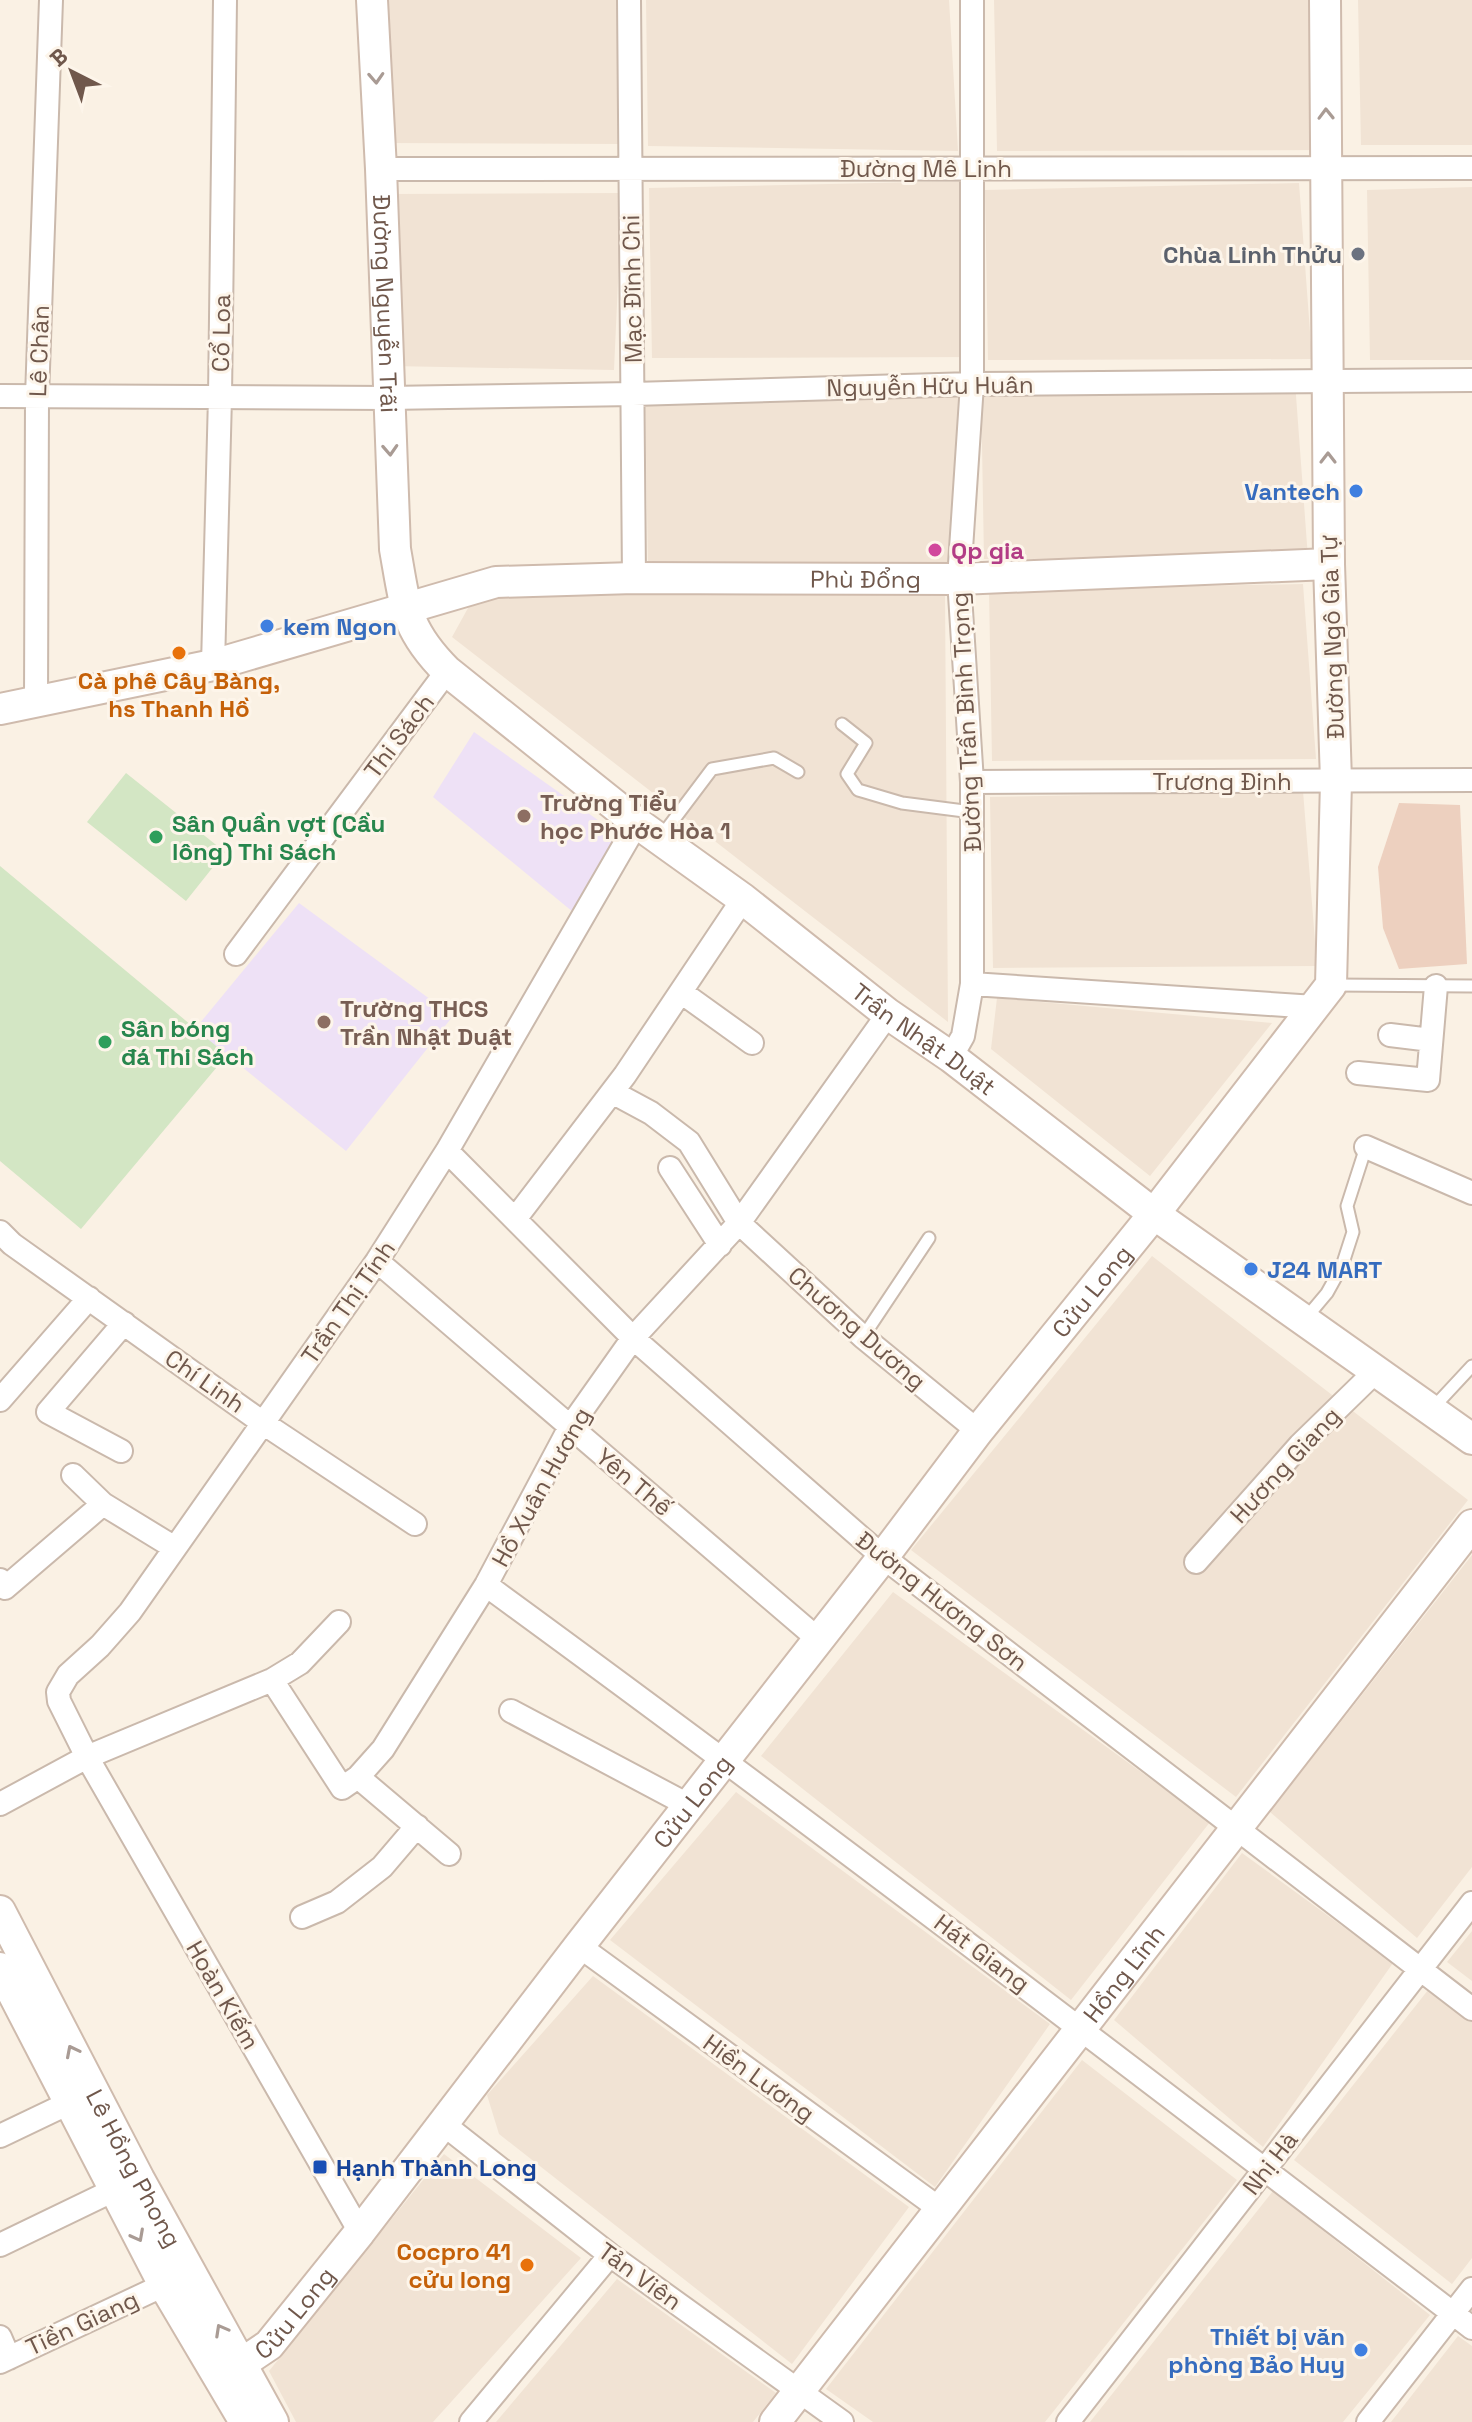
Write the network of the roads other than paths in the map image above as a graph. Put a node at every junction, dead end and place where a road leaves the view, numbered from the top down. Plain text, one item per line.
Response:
1 (51, 0) edge
2 (225, 0) edge
3 (372, 0) edge
4 (629, 0) edge
5 (972, 0) edge
6 (1325, 0) edge
7 (972, 168) junction
8 (1326, 168) junction
9 (1472, 168) edge
10 (381, 169) junction
11 (631, 169) junction
12 (1472, 380) edge
13 (1328, 382) junction
14 (972, 384) junction
15 (633, 394) junction
16 (0, 396) edge
17 (37, 397) junction
18 (220, 397) junction
19 (388, 398) junction
20 (1329, 564) junction
21 (634, 578) junction
22 (959, 579) junction
23 (405, 608) junction
24 (213, 665) junction
25 (447, 671) junction
26 (36, 702) junction
27 (0, 709) edge
28 (842, 724) dead end
29 (798, 772) dead end
30 (1472, 780) edge
31 (1336, 781) junction
32 (972, 782) junction
33 (972, 812) junction
34 (648, 831) junction
35 (743, 899) junction
36 (236, 954) dead end
37 (972, 984) junction
38 (1436, 986) junction
39 (1472, 986) edge
40 (681, 992) junction
41 (1323, 996) junction
42 (888, 1014) junction
43 (1390, 1035) dead end
44 (1431, 1040) junction
45 (752, 1043) dead end
46 (951, 1057) junction
47 (1358, 1073) dead end
48 (612, 1092) junction
49 (1366, 1147) joint
50 (447, 1151) junction
51 (670, 1168) dead end
52 (1472, 1193) edge
53 (1154, 1214) junction
54 (515, 1219) junction
55 (739, 1223) junction
56 (0, 1232) edge
57 (929, 1238) dead end
58 (720, 1245) junction
59 (377, 1261) junction
60 (89, 1298) junction
61 (1305, 1320) junction
62 (124, 1323) junction
63 (863, 1337) junction
64 (633, 1338) junction
65 (1472, 1366) edge
66 (1376, 1371) junction
67 (0, 1400) edge
68 (1431, 1409) junction
69 (263, 1423) junction
70 (570, 1427) junction
71 (978, 1431) junction
72 (1472, 1439) edge
73 (121, 1451) dead end
74 (73, 1475) dead end
75 (103, 1504) junction
76 (415, 1524) dead end
77 (1472, 1525) edge
78 (175, 1548) junction
79 (883, 1557) junction
80 (1196, 1562) dead end
81 (0, 1580) edge
82 (486, 1585) junction
83 (339, 1622) dead end
84 (818, 1639) junction
85 (272, 1680) junction
86 (511, 1711) dead end
87 (87, 1757) junction
88 (724, 1759) junction
89 (358, 1777) junction
90 (0, 1804) edge
91 (688, 1805) junction
92 (417, 1826) junction
93 (1236, 1828) junction
94 (449, 1854) dead end
95 (1472, 1903) edge
96 (0, 1911) edge
97 (302, 1917) dead end
98 (579, 1946) junction
99 (0, 1968) edge
100 (1420, 1970) junction
101 (1472, 2009) edge
102 (1081, 2028) junction
103 (69, 2103) junction
104 (442, 2123) junction
105 (0, 2136) edge
106 (1265, 2169) junction
107 (114, 2190) junction
108 (940, 2209) junction
109 (360, 2232) junction
110 (0, 2245) edge
111 (610, 2255) junction
112 (164, 2285) junction
113 (1472, 2289) edge
114 (1453, 2313) junction
115 (1472, 2328) edge
116 (0, 2337) edge
117 (5, 2360) edge
118 (230, 2371) junction
119 (799, 2390) junction
120 (245, 2422) edge
121 (273, 2422) edge
122 (471, 2422) edge
123 (775, 2422) edge
124 (842, 2422) edge
125 (1068, 2422) edge
126 (1368, 2422) edge

1 - 17 street, Lê Chân
2 - 18 street, Cổ Loa
3 -> 10 street, Đường Nguyễn Trãi
4 - 11 street, Mạc Đĩnh Chi
5 - 7 street, Đường Trần Bình Trọng
8 -> 6 street, Đường Ngô Gia Tự
7 - 8 street, Đường Mê Linh
7 - 11 street, Đường Mê Linh
7 - 14 street, Đường Trần Bình Trọng
8 - 9 street, Đường Mê Linh
8 - 13 street, Đường Ngô Gia Tự
10 - 11 street, Đường Mê Linh
10 - 19 street, Đường Nguyễn Trãi
11 - 15 street, Mạc Đĩnh Chi
12 - 13 street, Nguyễn Hữu Huân
13 - 14 street, Nguyễn Hữu Huân
20 -> 13 street, Đường Ngô Gia Tự
14 - 15 street, Nguyễn Hữu Huân
14 - 22 street, Đường Trần Bình Trọng
15 - 19 street, Nguyễn Hữu Huân
15 - 21 street, Mạc Đĩnh Chi
16 - 17 street, Nguyễn Hữu Huân
17 - 18 street, Nguyễn Hữu Huân
17 - 26 street, Lê Chân
18 - 19 street, Nguyễn Hữu Huân
18 - 24 street, Cổ Loa
19 -> 23 street, Đường Nguyễn Trãi
20 - 22 street, Phù Đổng
20 - 31 street, Đường Ngô Gia Tự
21 - 22 street, Phù Đổng
21 - 23 street, Phù Đổng
22 - 32 street, Đường Trần Bình Trọng
23 - 24 street, Phù Đổng
23 - 25 street, Trần Nhật Duật
24 - 26 street, Phù Đổng
25 - 34 street, Trần Nhật Duật
25 - 36 street, Thi Sách
26 - 27 street, Phù Đổng
28 - 33 lane
29 - 34 lane
30 - 31 street, Trương Định
31 - 32 street, Trương Định
31 - 41 street, Đường Ngô Gia Tự
32 - 33 street, Đường Trần Bình Trọng
33 - 37 street, Đường Trần Bình Trọng
34 - 35 street, Trần Nhật Duật
34 - 50 street, Trần Thị Tính
35 - 40 street
35 - 42 street, Trần Nhật Duật
37 - 41 street
37 - 46 street, Đường Trần Bình Trọng
38 - 39 lane
38 - 41 lane
38 - 44 street
40 - 45 street
40 - 48 street
41 - 53 street
42 - 46 street, Trần Nhật Duật
42 - 55 street, Hồ Xuân Hương
43 - 44 street
44 - 47 street
46 - 53 street, Trần Nhật Duật
48 - 54 street
48 - 55 street, Chương Dương
49 - 52 street
49 - 61 lane
50 - 54 street, Đường Hương Sơn
50 - 59 street, Trần Thị Tính
51 - 58 street
53 - 61 street, Trần Nhật Duật
53 - 71 street, Cửu Long
54 - 64 street, Đường Hương Sơn
55 - 58 street, Hồ Xuân Hương
55 - 63 street, Chương Dương
56 - 60 street, Chí Linh
57 - 63 lane
58 - 64 street, Hồ Xuân Hương
59 - 69 street, Trần Thị Tính
59 - 70 street, Yên Thế
60 - 62 street, Chí Linh
60 - 67 street
61 - 66 street, Trần Nhật Duật
62 - 69 street, Chí Linh
62 - 73 street
63 - 71 street, Chương Dương
64 - 70 street, Hồ Xuân Hương
64 - 79 street, Đường Hương Sơn
65 - 68 lane
66 - 68 street, Trần Nhật Duật
66 - 80 street, Hương Giang
68 - 72 street, Trần Nhật Duật
69 - 76 street, Chí Linh
69 - 78 street, Trần Thị Tính
70 - 82 street, Hồ Xuân Hương
70 - 84 street, Yên Thế
71 - 79 street, Cửu Long
74 - 75 street
75 - 78 street
75 - 81 street
77 - 93 street, Hồng Lĩnh
78 - 87 street, Trần Thị Tính
79 - 84 street, Cửu Long
79 - 93 street, Đường Hương Sơn
82 - 88 street, Hát Giang
82 - 89 street, Hồ Xuân Hương
83 - 85 street
84 - 88 street, Cửu Long
85 - 87 street
85 - 89 street
86 - 91 street
87 - 90 street
87 - 109 street, Hoàn Kiếm
88 - 91 street, Cửu Long
88 - 102 street, Hát Giang
89 - 92 street
91 - 98 street, Cửu Long
92 - 94 street
92 - 97 street
93 - 100 street, Đường Hương Sơn
93 - 102 street, Hồng Lĩnh
95 - 100 street, Nhị Hà
118 -> 96 street, Lê Hồng Phong
98 - 104 street, Cửu Long
98 - 108 street, Hiền Lương
99 - 103 street, Lê Hồng Phong
100 - 101 street, Đường Hương Sơn
100 - 106 street, Nhị Hà
102 - 106 street, Hát Giang
102 - 108 street, Hồng Lĩnh
103 - 105 street
103 - 107 street, Lê Hồng Phong
104 - 109 street, Cửu Long
104 - 111 street, Tản Viên
106 - 114 street, Hát Giang
106 - 125 street, Nhị Hà
107 - 110 street
107 -> 112 street, Lê Hồng Phong
108 - 119 street, Hồng Lĩnh
109 - 118 street, Cửu Long
111 - 119 street, Tản Viên
111 - 122 street
112 - 117 street, Tiền Giang
112 - 118 street, Lê Hồng Phong
113 - 114 street
114 - 115 street, Hát Giang
114 - 126 street
116 - 117 street
118 - 120 street, Lê Hồng Phong
118 - 121 street, Lê Hồng Phong
119 - 123 street, Hồng Lĩnh
119 - 124 street, Tản Viên

